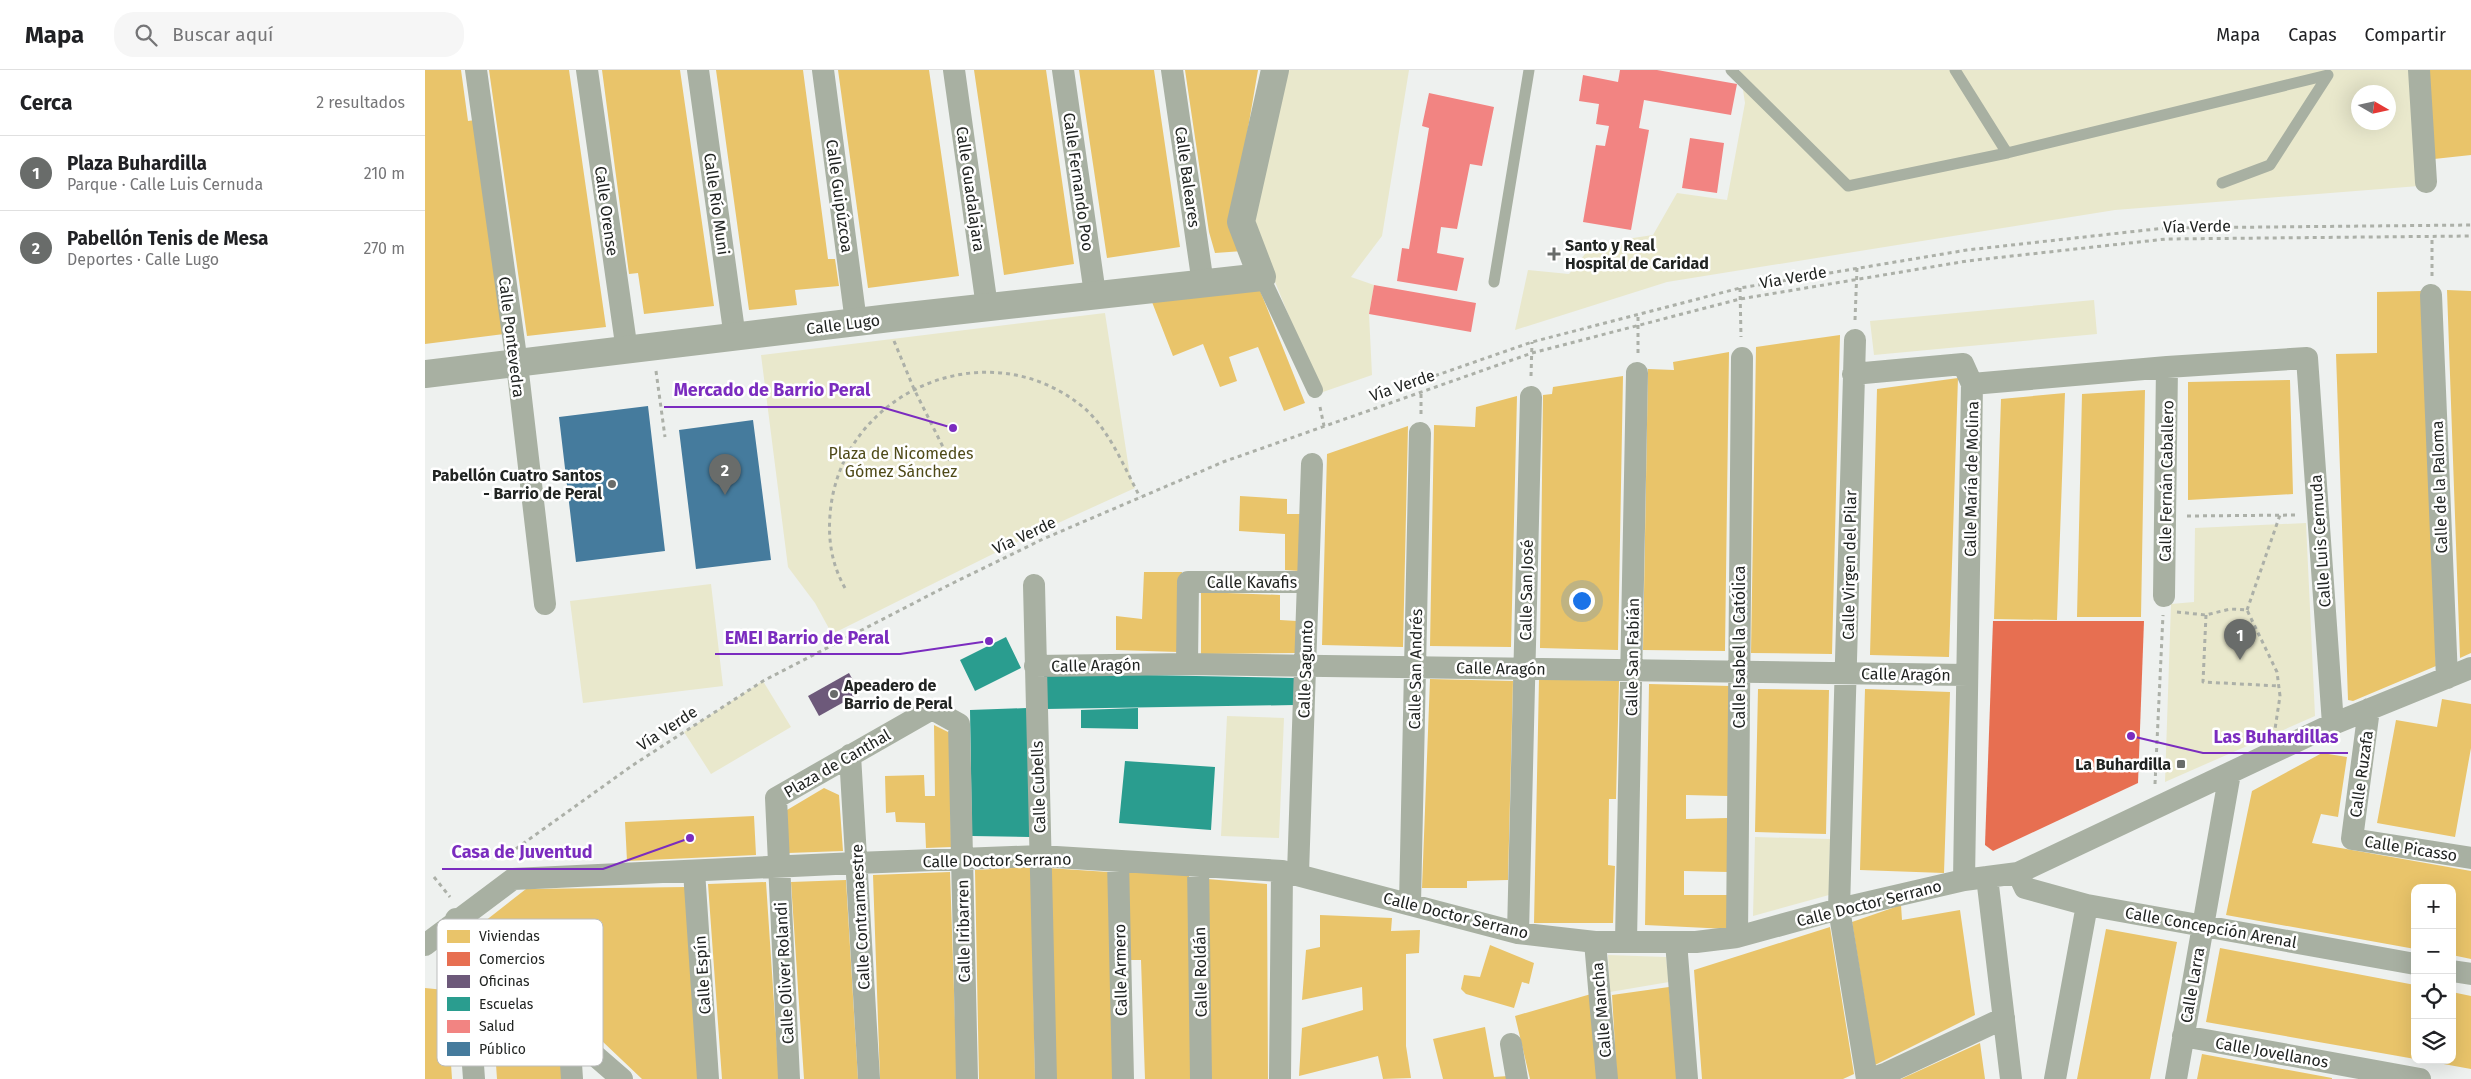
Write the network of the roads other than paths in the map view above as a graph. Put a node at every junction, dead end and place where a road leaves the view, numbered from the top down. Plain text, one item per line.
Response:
1 (476, 70) edge
2 (587, 70) edge
3 (698, 70) edge
4 (823, 70) edge
5 (954, 70) edge
6 (1063, 70) edge
7 (1172, 70) edge
8 (1275, 70) edge
9 (1529, 70) edge
10 (1731, 70) edge
11 (1955, 70) edge
12 (2419, 70) edge
13 (2007, 153) junction
14 (2426, 182) dead end
15 (2222, 183) dead end
16 (1262, 277) junction
17 (1494, 282) dead end
18 (1203, 284) junction
19 (1095, 294) junction
20 (2431, 296) road end
21 (987, 307) junction
22 (856, 322) junction
23 (735, 338) junction
24 (1855, 340) road end
25 (640, 350) junction
26 (1742, 358) road end
27 (2307, 358) joint
28 (517, 364) junction
29 (2167, 367) junction
30 (1637, 373) road end
31 (425, 374) edge
32 (1853, 374) junction
33 (1973, 384) junction
34 (1315, 390) dead end
35 (1531, 398) road end
36 (1420, 433) dead end
37 (1311, 464) dead end
38 (1307, 582) junction
39 (1033, 585) dead end
40 (545, 604) dead end
41 (2166, 606) road end
42 (1187, 664) junction
43 (1305, 665) junction
44 (1035, 666) junction
45 (1415, 667) junction
46 (1524, 668) junction
47 (2471, 668) edge
48 (1631, 669) junction
49 (1739, 671) junction
50 (1846, 672) junction
51 (1967, 675) junction
52 (2447, 678) junction
53 (2369, 709) junction
54 (959, 724) joint
55 (2333, 724) junction
56 (850, 755) junction
57 (2229, 773) junction
58 (2352, 839) joint
59 (2470, 852) edge
60 (1040, 856) junction
61 (961, 860) junction
62 (1118, 861) junction
63 (857, 863) junction
64 (1198, 866) junction
65 (778, 868) junction
66 (694, 871) junction
67 (1290, 872) junction
68 (2018, 873) junction
69 (1987, 877) junction
70 (1964, 880) junction
71 (1410, 904) junction
72 (2087, 905) junction
73 (1839, 908) junction
74 (456, 919) edge
75 (2203, 926) junction
76 (1518, 933) junction
77 (437, 935) edge
78 (1737, 937) junction
79 (1626, 941) junction
80 (1595, 942) junction
81 (1676, 942) junction
82 (425, 945) edge
83 (2411, 963) edge
84 (2456, 972) edge
85 (2471, 974) edge
86 (2004, 1018) junction
87 (2183, 1036) junction
88 (1511, 1044) dead end
89 (603, 1063) edge
90 (473, 1066) edge
91 (571, 1066) edge
92 (1878, 1078) edge
93 (474, 1079) edge
94 (572, 1079) edge
95 (622, 1079) edge
96 (708, 1079) edge
97 (789, 1079) edge
98 (869, 1079) edge
99 (967, 1079) edge
100 (1046, 1079) edge
101 (1123, 1079) edge
102 (1201, 1079) edge
103 (1280, 1079) edge
104 (1517, 1079) edge
105 (1607, 1079) edge
106 (1687, 1079) edge
107 (2011, 1079) edge
108 (2055, 1079) edge
109 (2176, 1079) edge
110 (2420, 1079) edge

1 - 28 street, Calle Pontevedra
2 - 25 street, Calle Orense
3 - 23 street, Calle Río Muni
4 - 22 street, Calle Guipúzcoa
5 - 21 street, Calle Guadalajara
6 - 19 street, Calle Fernando Poo
7 - 18 street, Calle Baleares
8 - 16 street
9 - 17 lane
10 - 13 lane
11 - 13 lane
12 - 14 street
13 - 15 lane
16 - 18 street, Calle Lugo
16 - 34 street
18 - 19 street, Calle Lugo
19 - 21 street, Calle Lugo
20 - 52 street, Calle de la Paloma
21 - 22 street, Calle Lugo
22 - 23 street, Calle Lugo
23 - 25 street, Calle Lugo
24 - 32 street, Calle Virgen del Pilar
25 - 28 street, Calle Lugo
26 - 49 street, Calle Isabel la Católica
27 - 29 street, Calle María de Molina
27 - 55 street, Calle Luis Cernuda
28 - 31 street, Calle Lugo
28 - 40 street, Calle Pontevedra
29 - 33 street, Calle María de Molina
29 - 41 street, Calle Fernán Caballero
30 - 48 street, Calle San Fabián
32 - 33 street
32 - 50 street, Calle Virgen del Pilar
33 - 51 street, Calle María de Molina
35 - 46 street, Calle San José
36 - 45 street, Calle San Andrés
37 - 38 street, Calle Sagunto
38 - 42 street, Calle Kavafis
38 - 43 street, Calle Sagunto
39 - 44 street, Calle Cubells
42 - 43 street, Calle Aragón
42 - 44 street, Calle Aragón
43 - 45 street, Calle Aragón
43 - 67 street, Calle Sagunto
44 - 60 street, Calle Cubells
45 - 46 street, Calle Aragón
45 - 71 street, Calle San Andrés
46 - 48 street, Calle Aragón
46 - 76 street, Calle San José
47 - 52 street, Calle Doctor Serrano
48 - 49 street, Calle Aragón
48 - 79 street, Calle San Fabián
49 - 50 street, Calle Aragón
49 - 78 street, Calle Isabel la Católica
50 - 51 street, Calle Aragón
50 - 73 street, Calle Virgen del Pilar
51 - 70 street, Calle María de Molina
52 - 53 street, Calle Doctor Serrano
53 - 55 street, Calle Doctor Serrano
53 - 58 street, Calle Ruzafa
54 - 56 street, Plaza de Canthal
54 - 61 street, Calle Iribarren
55 - 57 street, Calle Doctor Serrano
56 - 63 street, Calle Contramaestre
56 - 65 street, Plaza de Canthal
57 - 68 street, Calle Doctor Serrano
57 - 75 street, Calle Larra
58 - 59 street, Calle Picasso
60 - 61 street, Calle Doctor Serrano
60 - 62 street, Calle Doctor Serrano
60 - 100 street, Calle Cubells
61 - 63 street, Calle Doctor Serrano
61 - 99 street, Calle Iribarren
62 - 64 street, Calle Doctor Serrano
62 - 101 street, Calle Armero
63 - 65 street, Calle Doctor Serrano
63 - 98 street, Calle Contramaestre
64 - 67 street, Calle Doctor Serrano
64 - 102 street, Calle Roldán
65 - 66 street, Calle Doctor Serrano
65 - 97 street, Calle Oliver Rolandi
66 - 74 street, Calle Doctor Serrano
66 - 96 street, Calle Espín
67 - 71 street, Calle Doctor Serrano
67 - 103 street, Calle Sagunto
68 - 69 street, Calle Doctor Serrano
68 - 72 street, Calle Concepción Arenal
69 - 70 street, Calle Doctor Serrano
69 - 86 street
70 - 73 street, Calle Doctor Serrano
71 - 76 street, Calle Doctor Serrano
72 - 75 street, Calle Concepción Arenal
72 - 108 street
73 - 78 street, Calle Doctor Serrano
73 - 92 street, Calle Virgen del Pilar
75 - 83 street, Calle Concepción Arenal
75 - 87 street, Calle Larra
76 - 80 street, Calle Doctor Serrano
77 - 82 street
78 - 81 street, Calle Doctor Serrano
79 - 80 street, Calle Doctor Serrano
79 - 81 street, Calle Doctor Serrano
80 - 105 street, Calle Mancha
81 - 106 street
84 - 85 street
86 - 92 street
86 - 107 street
87 - 109 street, Calle Larra
87 - 110 street, Calle Jovellanos
88 - 104 street
89 - 95 street
90 - 93 street
91 - 94 street

